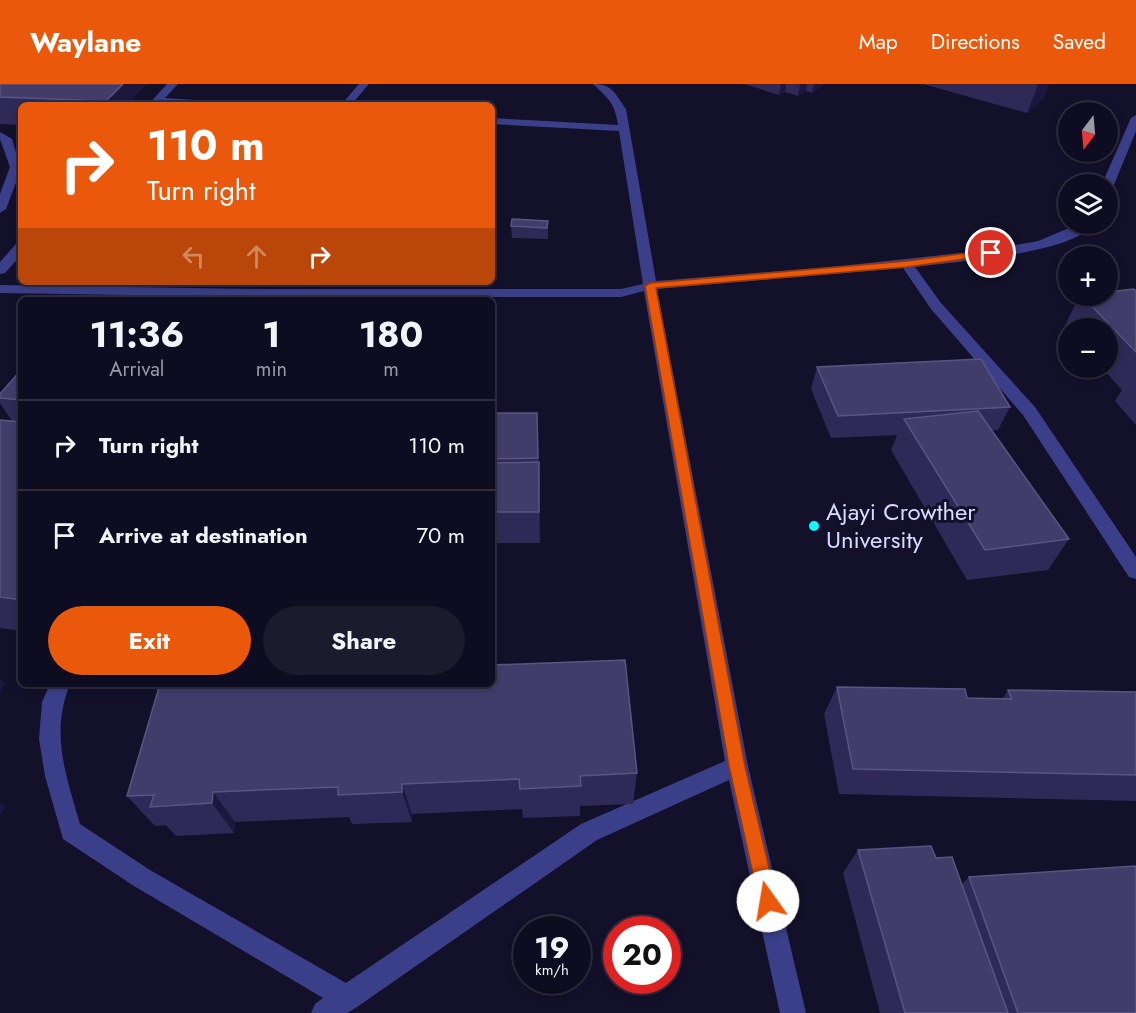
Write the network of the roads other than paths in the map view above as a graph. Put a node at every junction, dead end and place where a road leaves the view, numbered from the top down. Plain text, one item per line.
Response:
1 (174, 84) edge
2 (364, 84) edge
3 (598, 84) edge
4 (156, 102) edge
5 (349, 102) edge
6 (1136, 118) edge
7 (495, 121) edge
8 (624, 128) junction
9 (0, 135) edge
10 (1112, 174) edge
11 (0, 209) edge
12 (1073, 234) edge
13 (18, 250) edge
14 (907, 264) junction
15 (0, 270) edge
16 (650, 286) junction
17 (0, 289) edge
18 (1136, 572) edge
19 (58, 687) edge
20 (737, 766) junction
21 (348, 998) junction
22 (324, 1013) edge
23 (794, 1013) edge

1 - 4 lane
2 - 5 lane
3 - 8 lane
6 - 10 lane
7 - 8 lane
8 - 16 lane
9 - 11 lane
12 - 14 lane
13 - 15 lane
14 - 16 lane
14 - 18 lane
16 - 17 lane
16 - 20 lane
19 - 21 lane
20 - 21 lane
20 - 23 lane
21 - 22 lane

